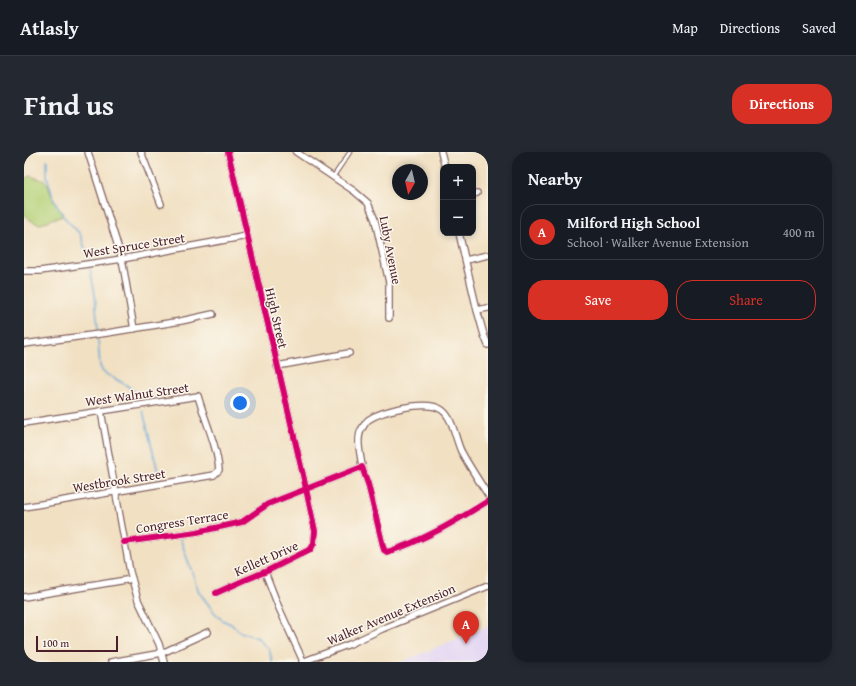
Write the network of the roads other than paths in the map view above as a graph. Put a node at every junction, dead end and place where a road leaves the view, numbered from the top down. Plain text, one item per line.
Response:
1 (88, 152) edge
2 (141, 152) edge
3 (228, 152) edge
4 (296, 152) edge
5 (350, 152) edge
6 (441, 152) edge
7 (444, 164) edge
8 (333, 177) junction
9 (161, 204) dead end
10 (247, 236) junction
11 (460, 236) edge
12 (488, 255) edge
13 (122, 259) junction
14 (466, 260) junction
15 (24, 271) edge
16 (488, 308) edge
17 (477, 310) junction
18 (213, 314) dead end
19 (389, 318) dead end
20 (134, 329) junction
21 (24, 344) edge
22 (488, 345) edge
23 (349, 353) dead end
24 (277, 366) junction
25 (101, 411) junction
26 (24, 423) edge
27 (362, 467) junction
28 (217, 472) joint
29 (306, 488) junction
30 (116, 491) junction
31 (488, 495) edge
32 (488, 501) edge
33 (24, 507) edge
34 (124, 542) junction
35 (265, 572) junction
36 (132, 579) junction
37 (488, 586) edge
38 (216, 593) dead end
39 (24, 597) edge
40 (208, 632) dead end
41 (162, 653) junction
42 (111, 662) edge
43 (164, 662) edge
44 (303, 662) edge

1 - 13 street
2 - 9 street
3 - 10 street, High Street
4 - 8 street, Luby Avenue
5 - 8 lane
6 - 7 street
8 - 19 street, Luby Avenue
10 - 13 street, West Spruce Street
10 - 24 street, High Street
11 - 14 street
12 - 14 street
13 - 15 street, West Spruce Street
13 - 20 street
14 - 17 street
16 - 17 street
17 - 22 street
18 - 20 street
20 - 21 street
23 - 24 street
24 - 29 street, High Street
25 - 26 street, West Walnut Street
25 - 28 street, West Walnut Street
25 - 30 street
27 - 29 street, Congress Terrace
27 - 31 street
27 - 32 street
28 - 30 street, Westbrook Street
29 - 34 street, Congress Terrace
29 - 35 street, Kellett Drive
30 - 33 street, Westbrook Street
30 - 34 street
34 - 36 street
35 - 38 street, Kellett Drive
35 - 44 street
36 - 39 street
36 - 41 street
37 - 44 street, Walker Avenue Extension
40 - 41 street
41 - 42 street
41 - 43 street

